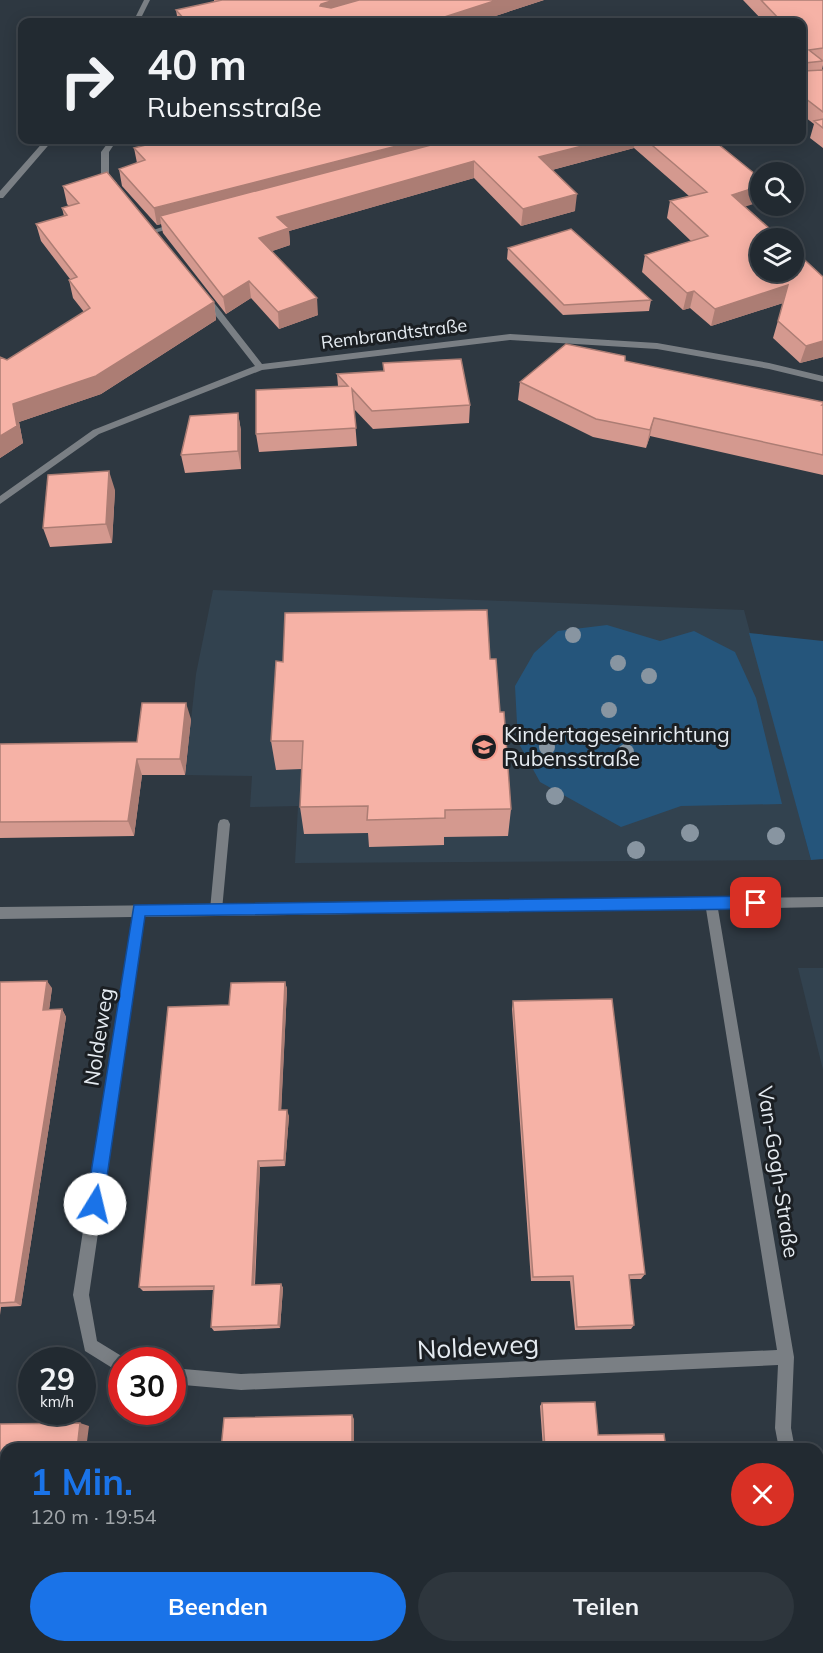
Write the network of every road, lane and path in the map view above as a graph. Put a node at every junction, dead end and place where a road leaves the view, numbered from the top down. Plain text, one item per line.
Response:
1 (147, 0) edge
2 (138, 18) edge
3 (46, 144) edge
4 (111, 144) edge
5 (119, 190) edge
6 (0, 196) edge
7 (189, 222) edge
8 (147, 223) edge
9 (154, 231) junction
10 (161, 240) edge
11 (196, 285) edge
12 (260, 367) junction
13 (823, 379) edge
14 (0, 501) edge
15 (224, 824) dead end
16 (823, 902) edge
17 (711, 903) junction
18 (139, 910) junction
19 (216, 910) junction
20 (0, 913) edge
21 (108, 1357) edge
22 (786, 1357) junction
23 (186, 1377) edge
24 (786, 1443) edge

1 - 2 street
3 - 6 street
4 - 5 street
7 - 9 street
8 - 9 street
9 - 10 street
11 - 12 street
12 - 13 street, Rembrandtstraße
12 - 14 street, Rembrandtstraße
15 - 19 street
16 - 17 street
17 - 19 street
17 - 22 street, Van-Gogh-Straße
18 - 19 street
18 - 20 street
18 - 21 street, Noldeweg
22 - 23 street, Noldeweg
22 - 24 street, Van-Gogh-Straße

